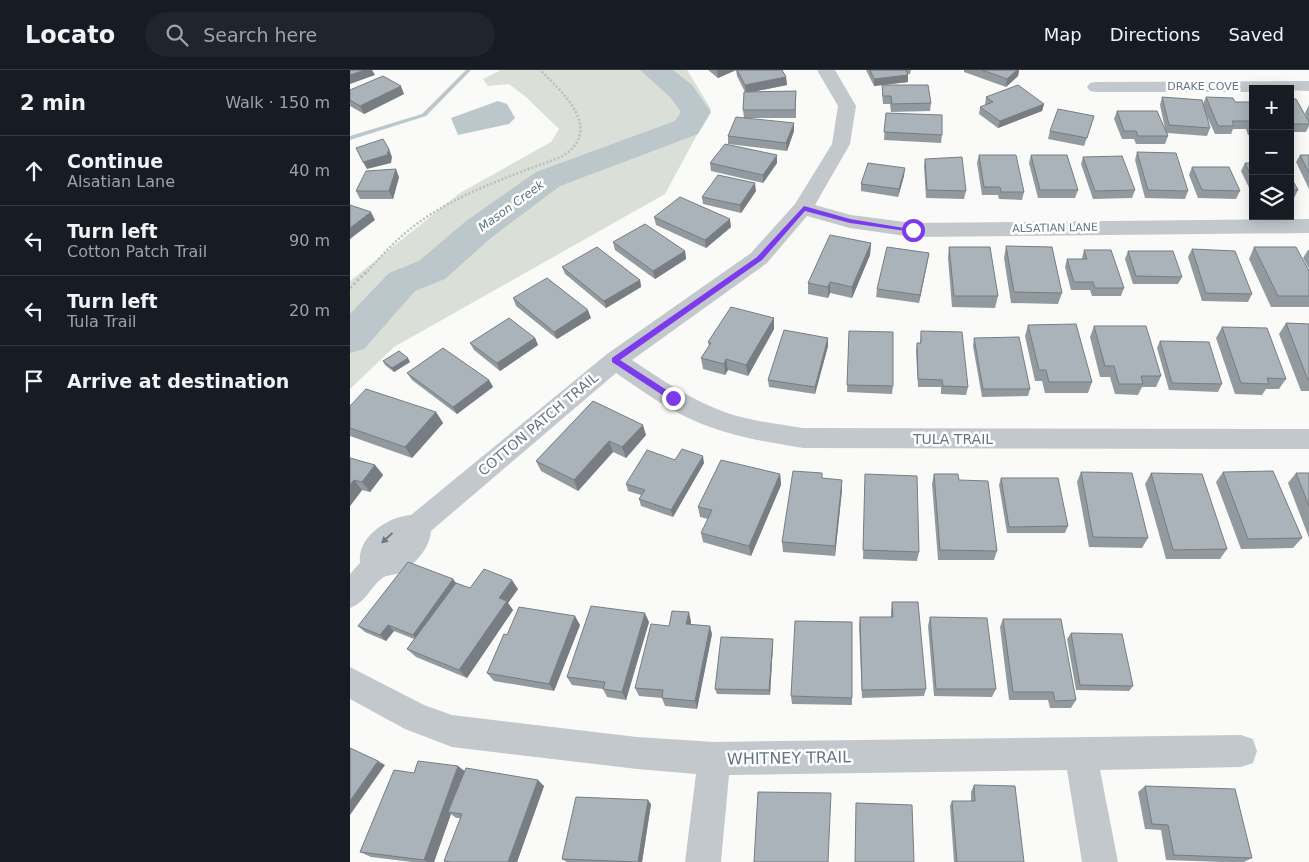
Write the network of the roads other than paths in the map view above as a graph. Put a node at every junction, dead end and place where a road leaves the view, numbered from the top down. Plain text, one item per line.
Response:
1 (826, 70) edge
2 (1096, 86) dead end
3 (1309, 86) edge
4 (804, 208) junction
5 (1309, 226) edge
6 (615, 360) junction
7 (1309, 439) edge
8 (350, 595) edge
9 (350, 682) edge
10 (1241, 751) dead end
11 (1080, 752) junction
12 (714, 759) junction
13 (703, 862) edge
14 (1100, 862) edge

1 - 4 street, COTTON PATCH TRAIL
2 - 3 street, DRAKE COVE
4 - 5 street, ALSATIAN LANE
4 - 6 street, COTTON PATCH TRAIL
6 - 7 street, TULA TRAIL
6 - 8 street, COTTON PATCH TRAIL
9 - 12 street, WHITNEY TRAIL
10 - 11 street, WHITNEY TRAIL
11 - 12 street, WHITNEY TRAIL
11 - 14 street
12 - 13 street

